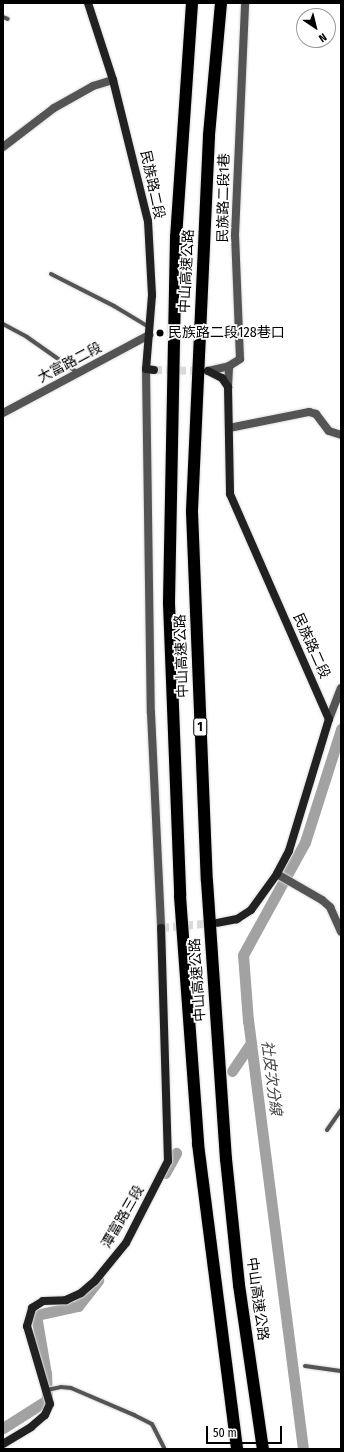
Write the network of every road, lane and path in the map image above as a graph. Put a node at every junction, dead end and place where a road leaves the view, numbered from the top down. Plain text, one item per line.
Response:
1 (88, 3) edge
2 (192, 3) edge
3 (221, 3) edge
4 (245, 3) edge
5 (3, 17) edge
6 (8, 19) dead end
7 (113, 80) junction
8 (3, 147) edge
9 (51, 274) dead end
10 (3, 324) edge
11 (149, 331) junction
12 (229, 366) junction
13 (79, 374) junction
14 (228, 387) junction
15 (3, 414) edge
16 (229, 428) junction
17 (341, 435) edge
18 (341, 688) edge
19 (329, 719) junction
20 (279, 875) junction
21 (217, 923) tunnel mouth
22 (161, 928) joint
23 (341, 931) edge
24 (341, 1110) edge
25 (327, 1130) dead end
26 (305, 1366) dead end
27 (341, 1371) edge
28 (47, 1390) junction
29 (3, 1444) edge
30 (164, 1448) dead end
31 (237, 1449) edge
32 (263, 1449) edge

1 - 7 street, 民族路二段
2 - 31 highway, 中山高速公路 / 1
3 - 32 highway, 中山高速公路 / 1
4 - 12 street, 民族路二段1巷
5 - 6 lane
7 - 8 street
7 - 11 street, 民族路二段
9 - 11 lane
10 - 13 lane
11 - 13 street, 大富路二段
11 - 22 street, 民族路二段
12 - 14 street
12 - 14 street
13 - 15 street, 大富路二段
14 - 16 street, 民族路二段
16 - 17 street
16 - 19 street, 民族路二段
18 - 19 street
19 - 20 street
20 - 21 street
20 - 23 street
22 - 28 street, 潭富路三段
24 - 25 lane
26 - 27 lane
28 - 29 street, 潭富路三段
28 - 30 lane

